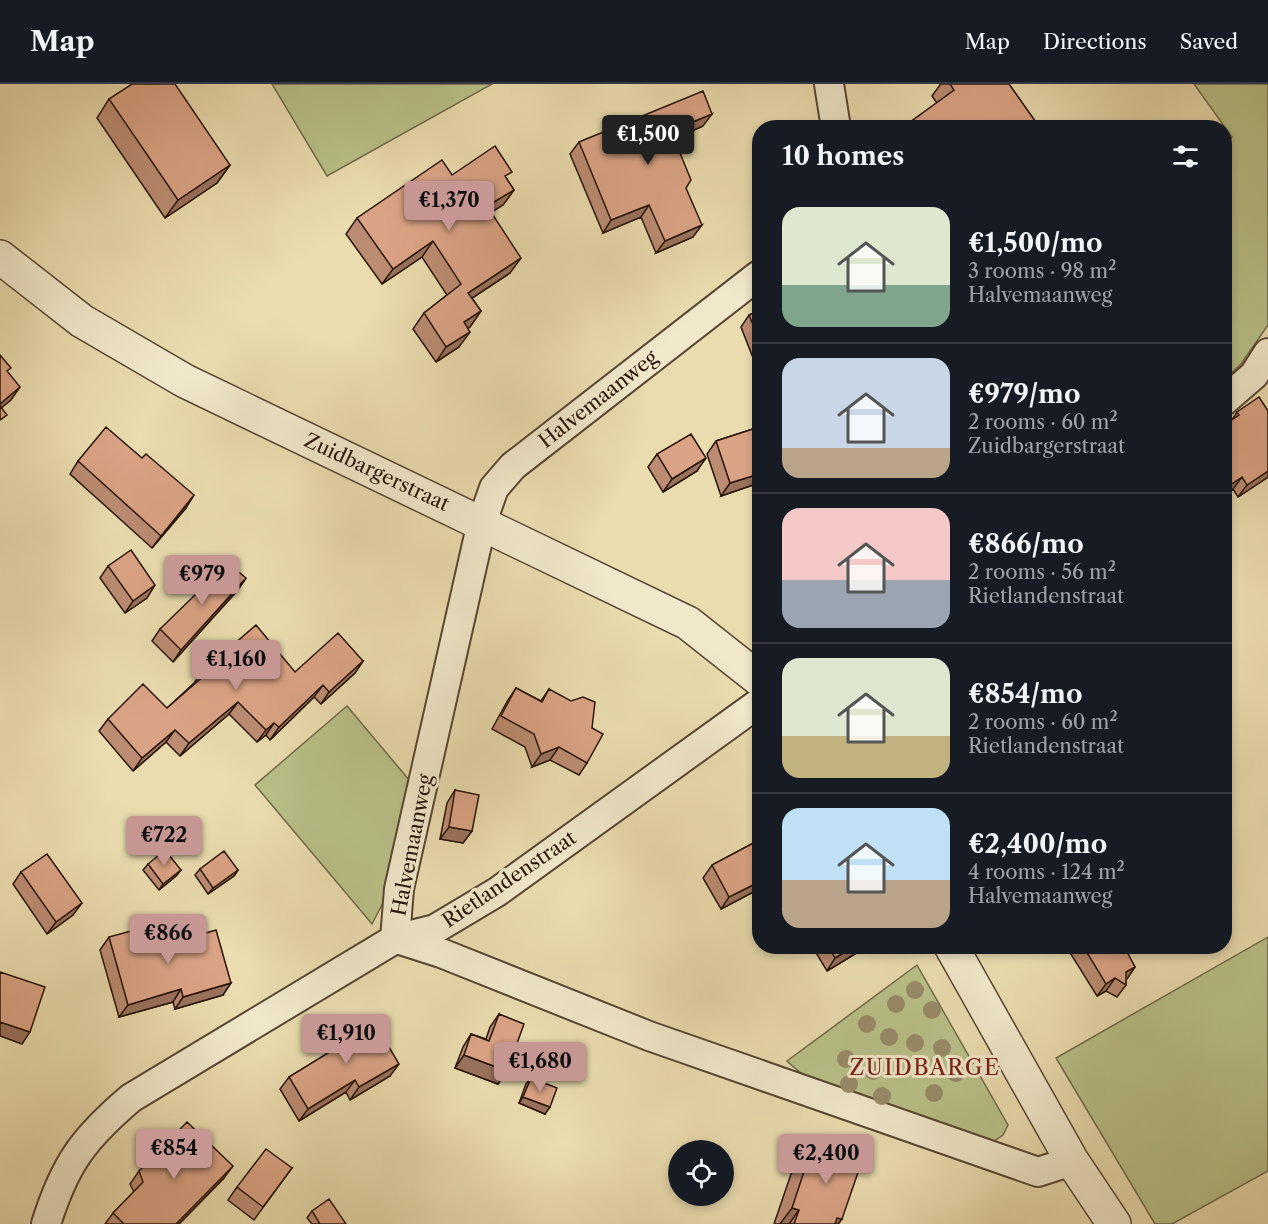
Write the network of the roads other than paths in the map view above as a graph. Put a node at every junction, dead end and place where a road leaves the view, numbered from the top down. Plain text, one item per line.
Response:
1 (829, 84) edge
2 (835, 120) edge
3 (0, 257) edge
4 (752, 280) edge
5 (1263, 367) edge
6 (1232, 394) edge
7 (482, 522) junction
8 (752, 673) edge
9 (752, 708) edge
10 (395, 939) junction
11 (956, 954) edge
12 (1072, 1161) junction
13 (46, 1224) edge
14 (1114, 1224) edge

1 - 2 street
3 - 7 street, Zuidbargerstraat
4 - 7 street, Halvemaanweg
5 - 6 street
7 - 8 street, Zuidbargerstraat
7 - 10 street, Halvemaanweg
9 - 10 street, Rietlandenstraat
10 - 12 street, Halvemaanweg
10 - 13 street, Rietlandenstraat
11 - 12 street
12 - 14 street

